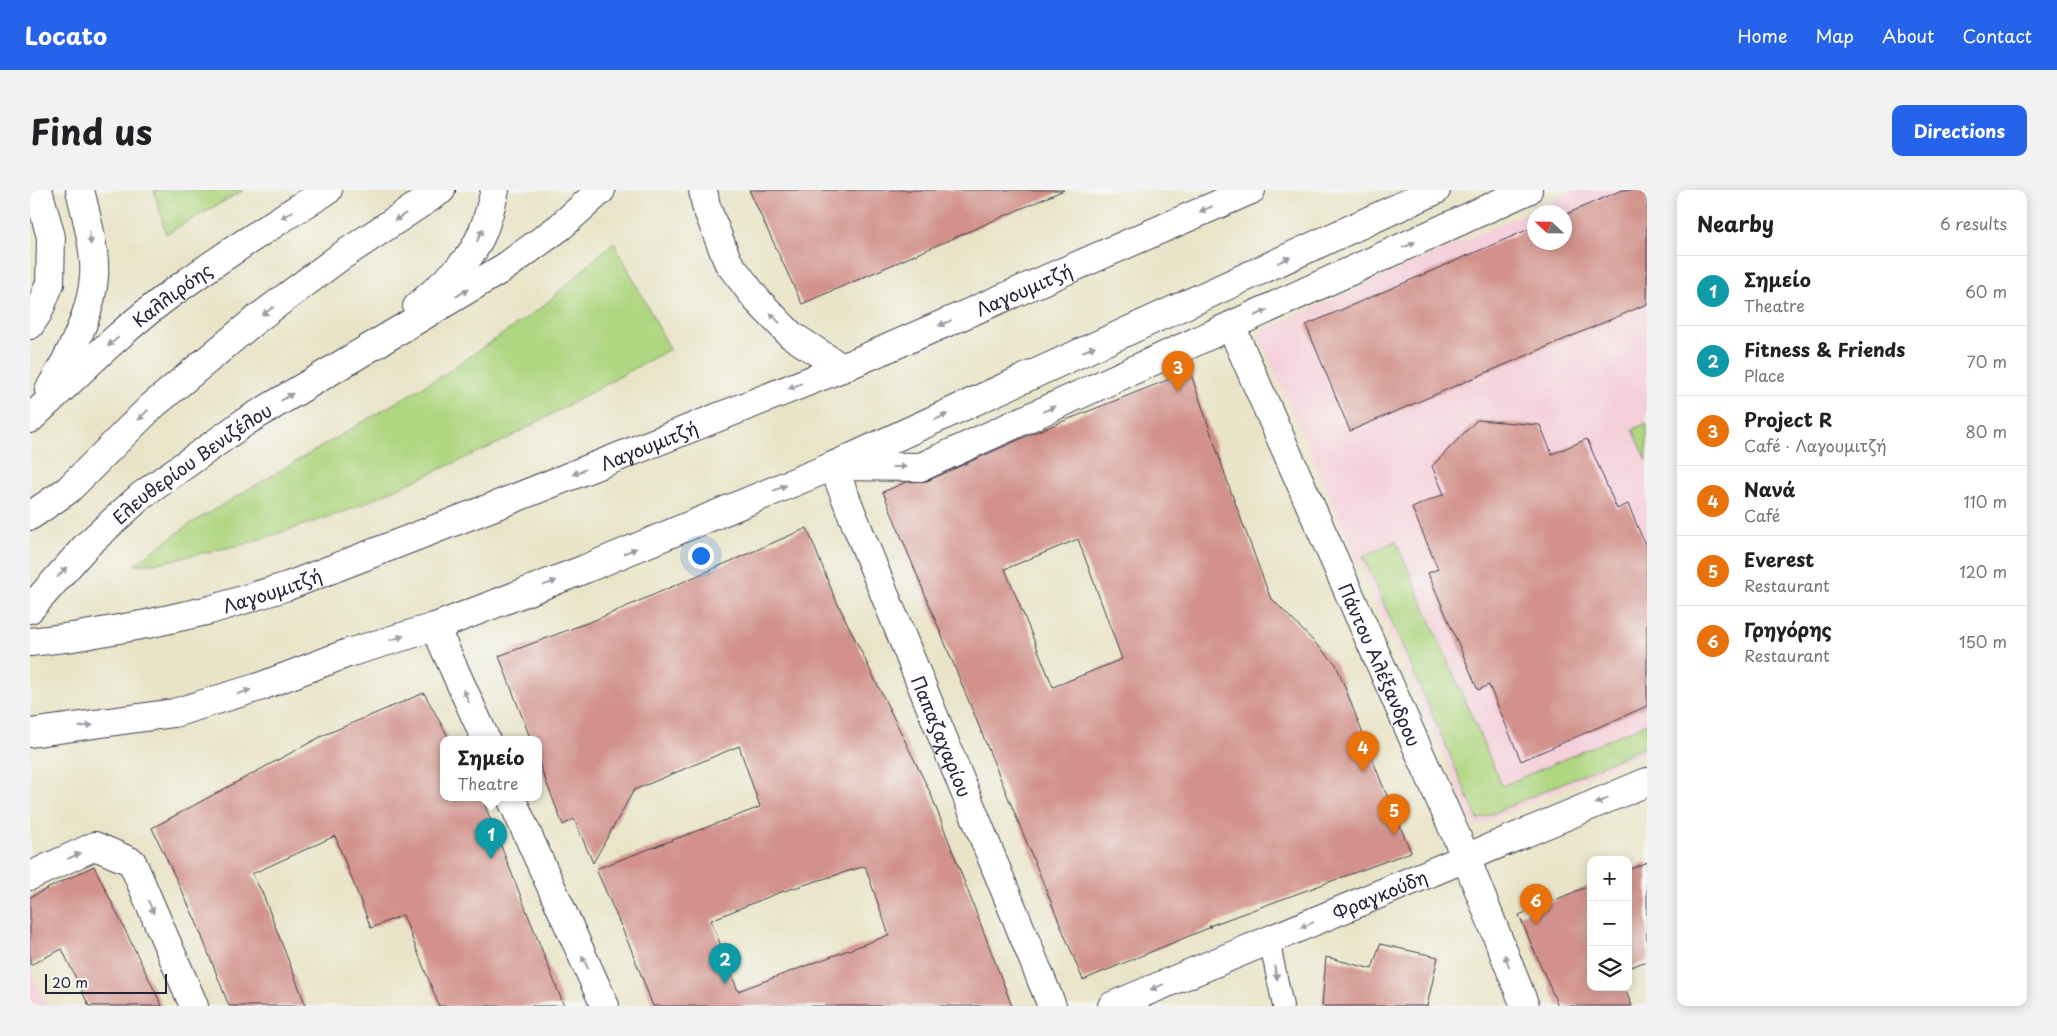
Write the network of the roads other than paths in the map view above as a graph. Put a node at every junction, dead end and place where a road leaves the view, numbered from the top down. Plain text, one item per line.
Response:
1 (38, 190) edge
2 (80, 190) edge
3 (328, 190) edge
4 (441, 190) edge
5 (495, 190) edge
6 (601, 190) edge
7 (703, 190) edge
8 (1251, 190) edge
9 (1436, 190) edge
10 (1528, 190) edge
11 (40, 288) edge
12 (30, 326) edge
13 (1231, 326) junction
14 (376, 346) junction
15 (842, 368) junction
16 (30, 419) edge
17 (833, 466) junction
18 (30, 516) edge
19 (30, 609) edge
20 (434, 627) junction
21 (30, 642) edge
22 (32, 735) edge
23 (484, 736) edge
24 (1647, 782) edge
25 (512, 801) edge
26 (1466, 858) junction
27 (30, 876) edge
28 (1269, 940) junction
29 (1125, 1004) edge
30 (194, 1006) edge
31 (605, 1006) edge
32 (1052, 1006) edge
33 (1283, 1006) edge
34 (1525, 1006) edge

1 - 11 main road
2 -> 16 main road
3 -> 16 main road, Καλλιρόης
4 -> 18 main road
14 -> 5 main road
14 -> 6 main road
15 -> 7 main road
8 -> 15 main road, Λαγουμιτζή
17 -> 9 main road
13 -> 10 main road
11 - 12 main road
17 -> 13 main road
13 - 26 main road, Πάντου Αλέξανδρου
19 -> 14 main road, Ελευθερίου Βενιζέλου
15 -> 21 main road, Λαγουμιτζή
20 -> 17 main road
17 - 32 main road, Παπαζαχαρίου
22 -> 20 main road
23 -> 20 main road
24 -> 26 main road, Φραγκούδη
31 -> 25 main road
26 -> 28 main road, Φραγκούδη
34 -> 26 main road, Πάντου Αλέξανδρου
27 -> 30 main road
28 -> 29 main road, Φραγκούδη
28 -> 33 lane

